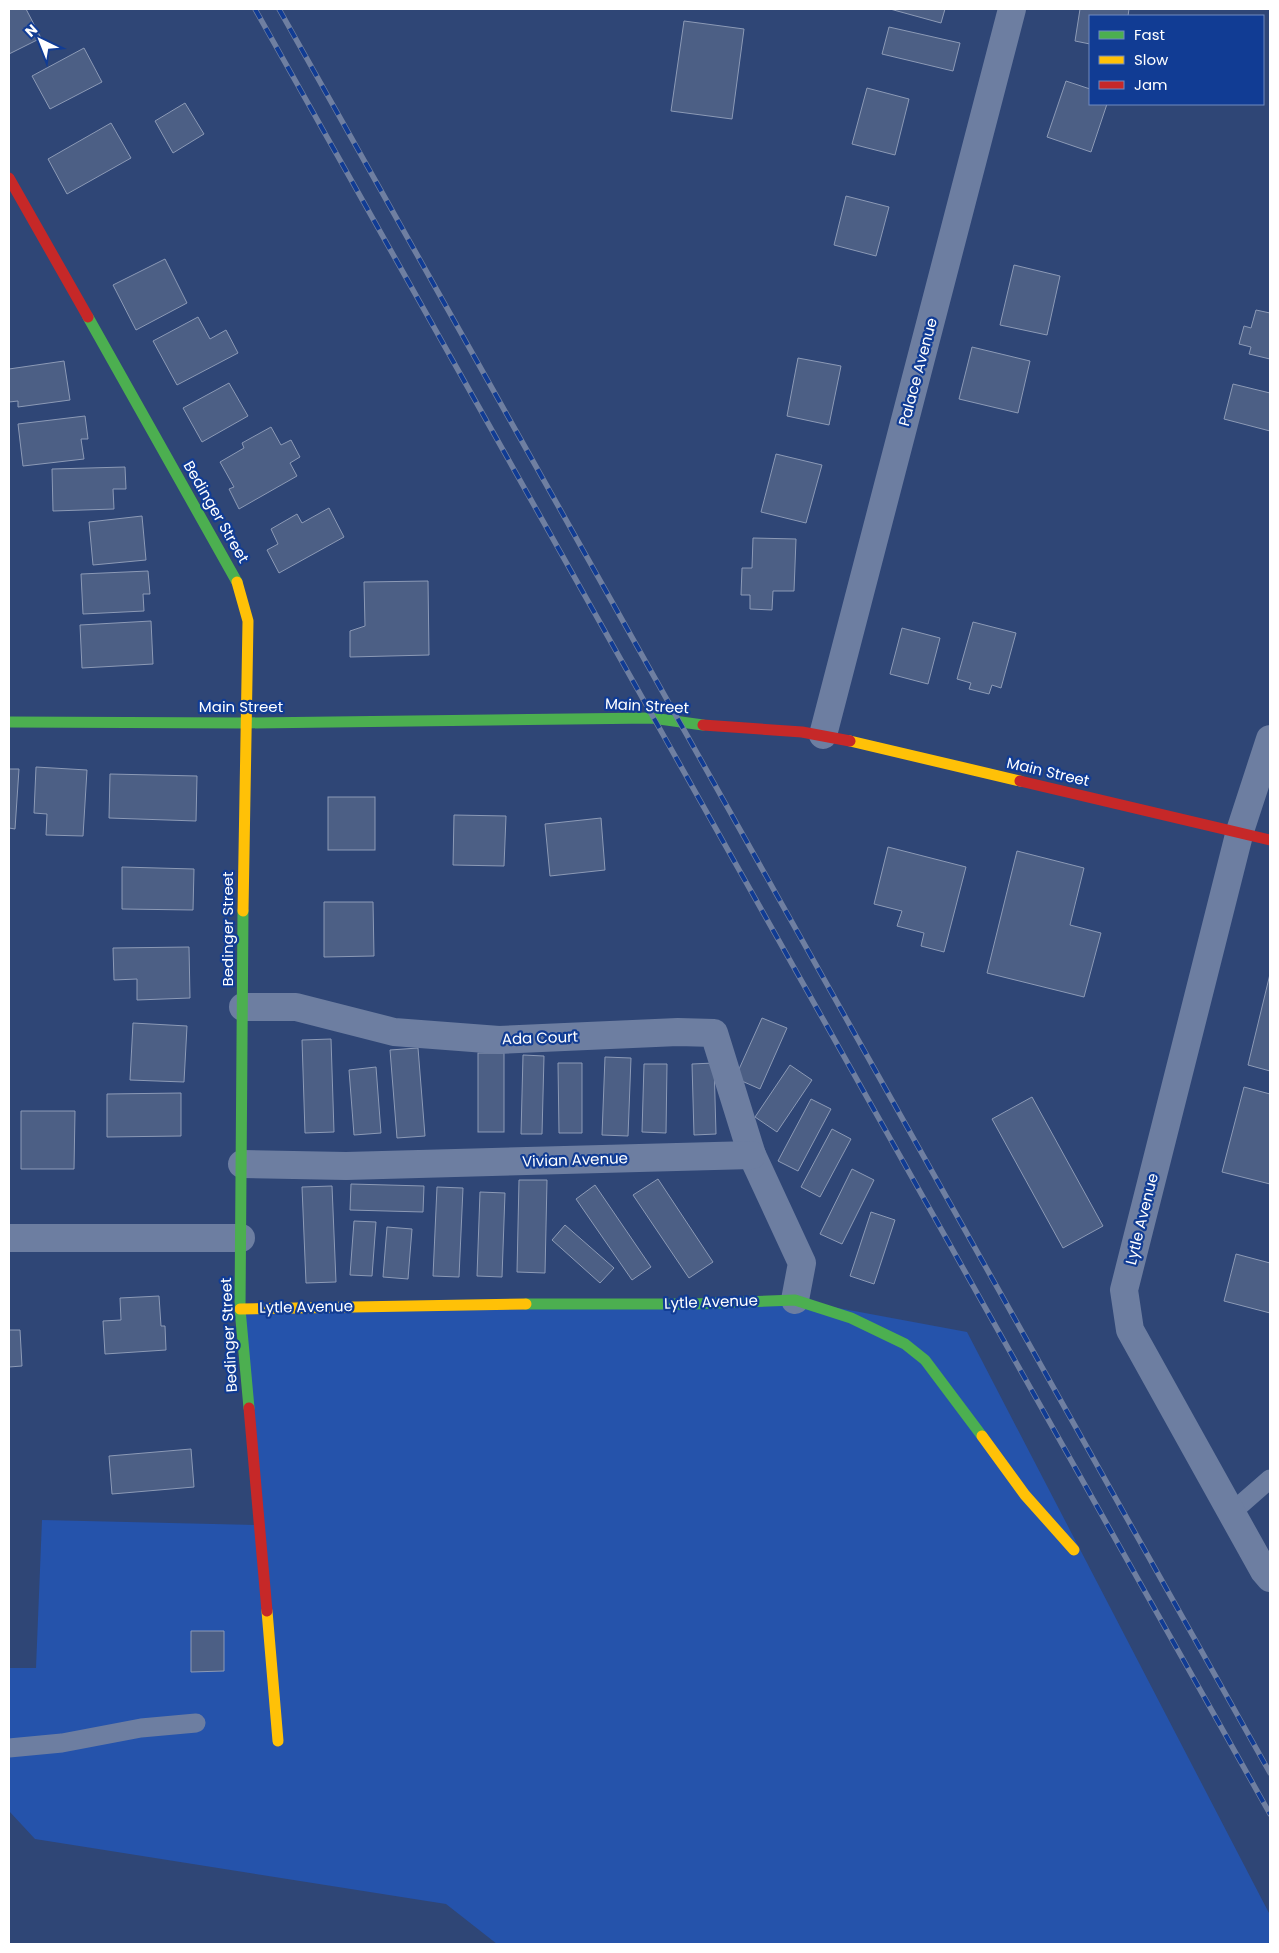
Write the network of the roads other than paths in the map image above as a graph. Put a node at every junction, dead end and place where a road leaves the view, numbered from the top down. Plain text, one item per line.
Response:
1 (1012, 9) edge
2 (9, 178) edge
3 (9, 722) edge
4 (245, 723) junction
5 (824, 736) junction
6 (1270, 739) edge
7 (1240, 831) junction
8 (1270, 840) edge
9 (243, 1007) junction
10 (752, 1155) junction
11 (242, 1164) junction
12 (9, 1238) edge
13 (241, 1238) junction
14 (795, 1300) junction
15 (240, 1309) junction
16 (1270, 1479) edge
17 (1231, 1513) junction
18 (1074, 1550) dead end
19 (1270, 1578) edge
20 (196, 1723) dead end
21 (278, 1741) dead end
22 (9, 1748) edge

1 - 5 street, Palace Avenue
2 - 4 street, Bedinger Street
3 - 4 street, Main Street
4 - 5 street, Main Street
4 - 9 street, Bedinger Street
5 - 7 street, Main Street
6 - 7 street, Lytle Avenue
7 - 8 street, Main Street
7 - 17 street, Lytle Avenue
9 - 10 street, Ada Court
9 - 11 street, Bedinger Street
10 - 11 street, Vivian Avenue
10 - 14 street
11 - 13 street, Bedinger Street
12 - 13 street
13 - 15 street, Bedinger Street
14 - 15 street, Lytle Avenue
14 - 18 street, Lytle Avenue
15 - 21 street, Bedinger Street
16 - 17 lane
17 - 19 street, Lytle Avenue
20 - 22 lane

